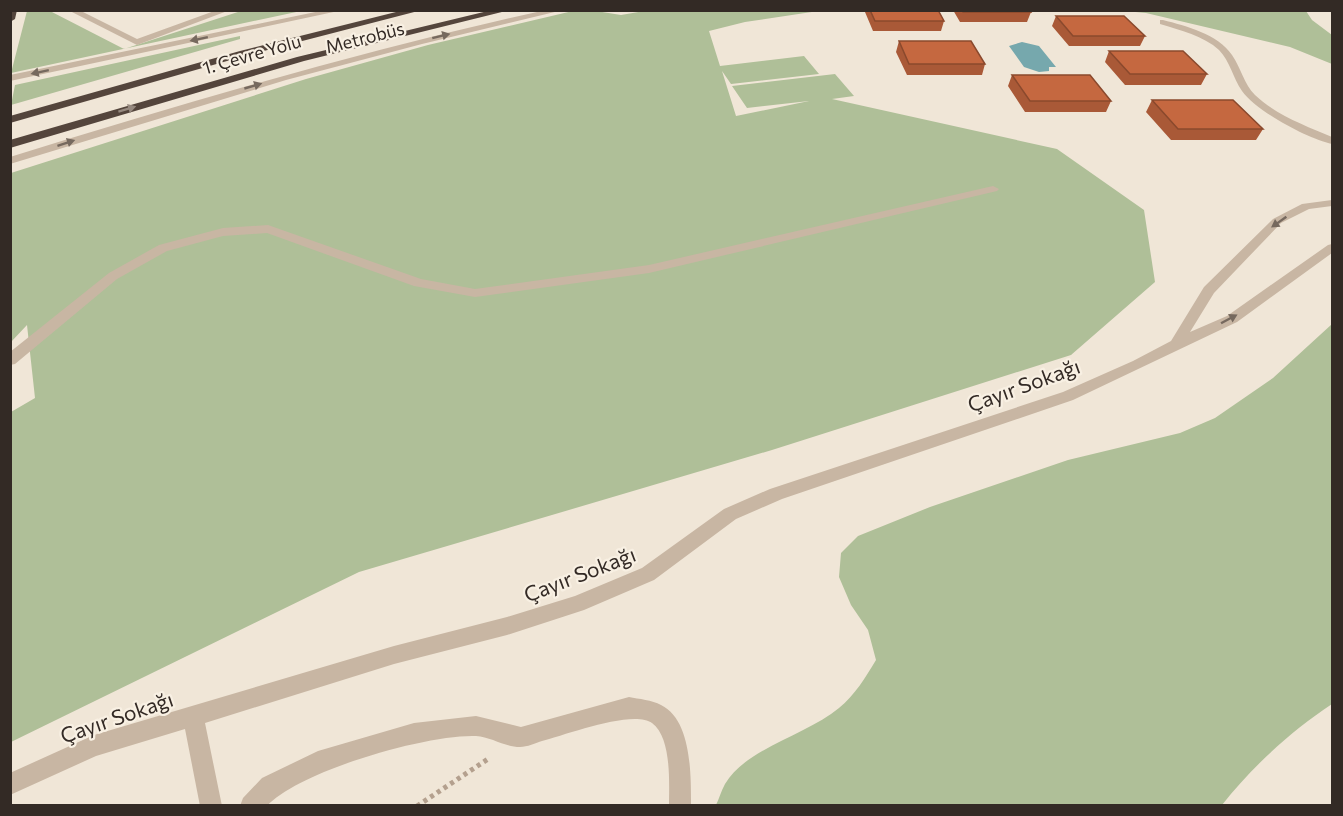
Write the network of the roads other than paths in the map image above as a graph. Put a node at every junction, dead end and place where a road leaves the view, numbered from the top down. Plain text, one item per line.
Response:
1 (12, 10) edge
2 (72, 10) edge
3 (226, 10) edge
4 (339, 10) edge
5 (418, 10) edge
6 (506, 10) edge
7 (559, 10) edge
8 (10, 20) edge
9 (1163, 22) dead end
10 (10, 78) edge
11 (10, 120) edge
12 (1332, 141) edge
13 (10, 144) edge
14 (10, 161) edge
15 (993, 189) dead end
16 (1332, 203) edge
17 (1332, 248) edge
18 (1176, 344) junction
19 (10, 360) edge
20 (193, 716) junction
21 (10, 784) edge
22 (211, 806) edge
23 (251, 806) edge
24 (680, 806) edge

1 - 8 highway
2 - 3 street
4 -> 10 street, Metrobüs
5 - 11 highway, 1. Çevre Yolu
13 -> 6 highway, 1. Çevre Yolu
14 -> 7 street, Metrobüs
9 - 12 street
15 - 19 street
16 -> 18 street, Çayır Sokağı
18 -> 17 street, Çayır Sokağı
18 - 20 street, Çayır Sokağı
20 - 21 street, Çayır Sokağı
20 - 22 street
23 - 24 street

